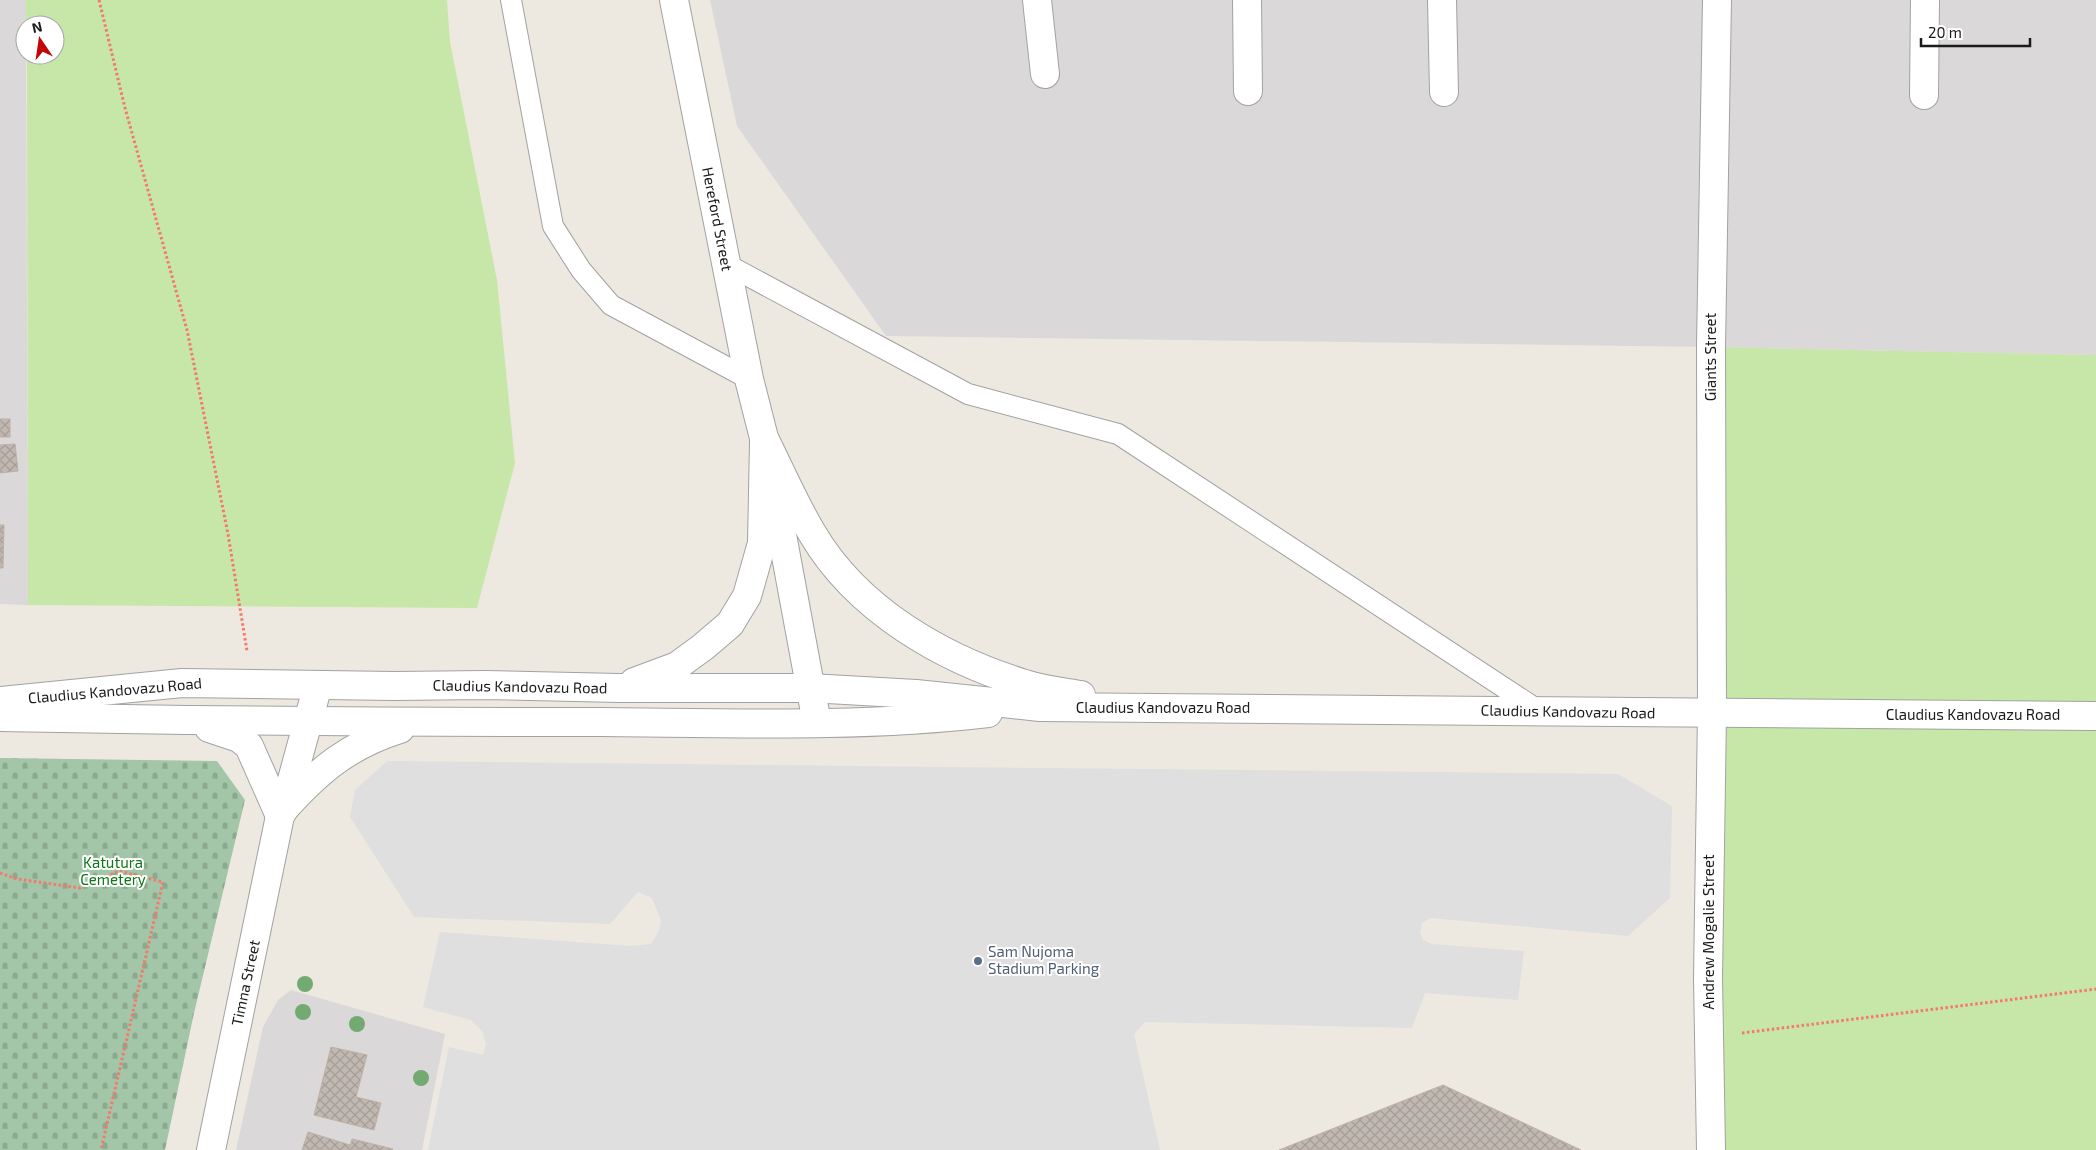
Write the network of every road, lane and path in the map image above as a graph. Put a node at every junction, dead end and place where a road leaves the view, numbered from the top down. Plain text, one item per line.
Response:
1 (99, 0) edge
2 (511, 0) edge
3 (674, 0) edge
4 (1037, 0) edge
5 (1246, 0) edge
6 (1442, 0) edge
7 (1717, 0) edge
8 (1925, 0) edge
9 (1045, 74) dead end
10 (1248, 91) dead end
11 (1444, 92) dead end
12 (1924, 95) dead end
13 (726, 264) junction
14 (749, 379) junction
15 (764, 438) junction
16 (252, 684) junction
17 (318, 684) junction
18 (619, 688) junction
19 (810, 688) junction
20 (0, 701) edge
21 (1040, 707) junction
22 (1148, 708) junction
23 (1541, 712) junction
24 (1712, 713) junction
25 (2096, 716) edge
26 (0, 717) edge
27 (180, 721) junction
28 (308, 722) junction
29 (421, 722) junction
30 (817, 723) junction
31 (282, 812) junction
32 (0, 873) edge
33 (2096, 989) edge
34 (1709, 1037) junction
35 (101, 1150) edge
36 (211, 1150) edge
37 (1711, 1150) edge

1 - 16 path
2 - 14 lane
3 - 13 street, Hereford Street
4 - 9 street
5 - 10 street
6 - 11 street
7 - 24 street, Giants Street
8 - 12 street
13 - 14 street, Hereford Street
13 - 23 lane
14 - 15 street, Hereford Street
15 - 18 street
15 - 19 street
15 - 22 street
16 - 17 street, Claudius Kandovazu Road
16 - 20 street, Claudius Kandovazu Road
17 - 18 street, Claudius Kandovazu Road
17 - 28 street, Timna Street
18 - 19 street, Claudius Kandovazu Road
19 - 21 street, Claudius Kandovazu Road
19 - 30 street
21 - 22 street, Claudius Kandovazu Road
21 - 30 street, Claudius Kandovazu Road
22 - 23 street, Claudius Kandovazu Road
23 - 24 street, Claudius Kandovazu Road
24 - 25 street, Claudius Kandovazu Road
24 - 34 street, Andrew Mogalie Street
26 - 27 street, Claudius Kandovazu Road
27 - 28 street, Claudius Kandovazu Road
27 - 31 street
28 - 29 street, Claudius Kandovazu Road
28 - 31 street, Timna Street
29 - 30 street, Claudius Kandovazu Road
29 - 31 street
31 - 36 street, Timna Street
32 - 35 path
33 - 34 path
34 - 37 street, Andrew Mogalie Street

